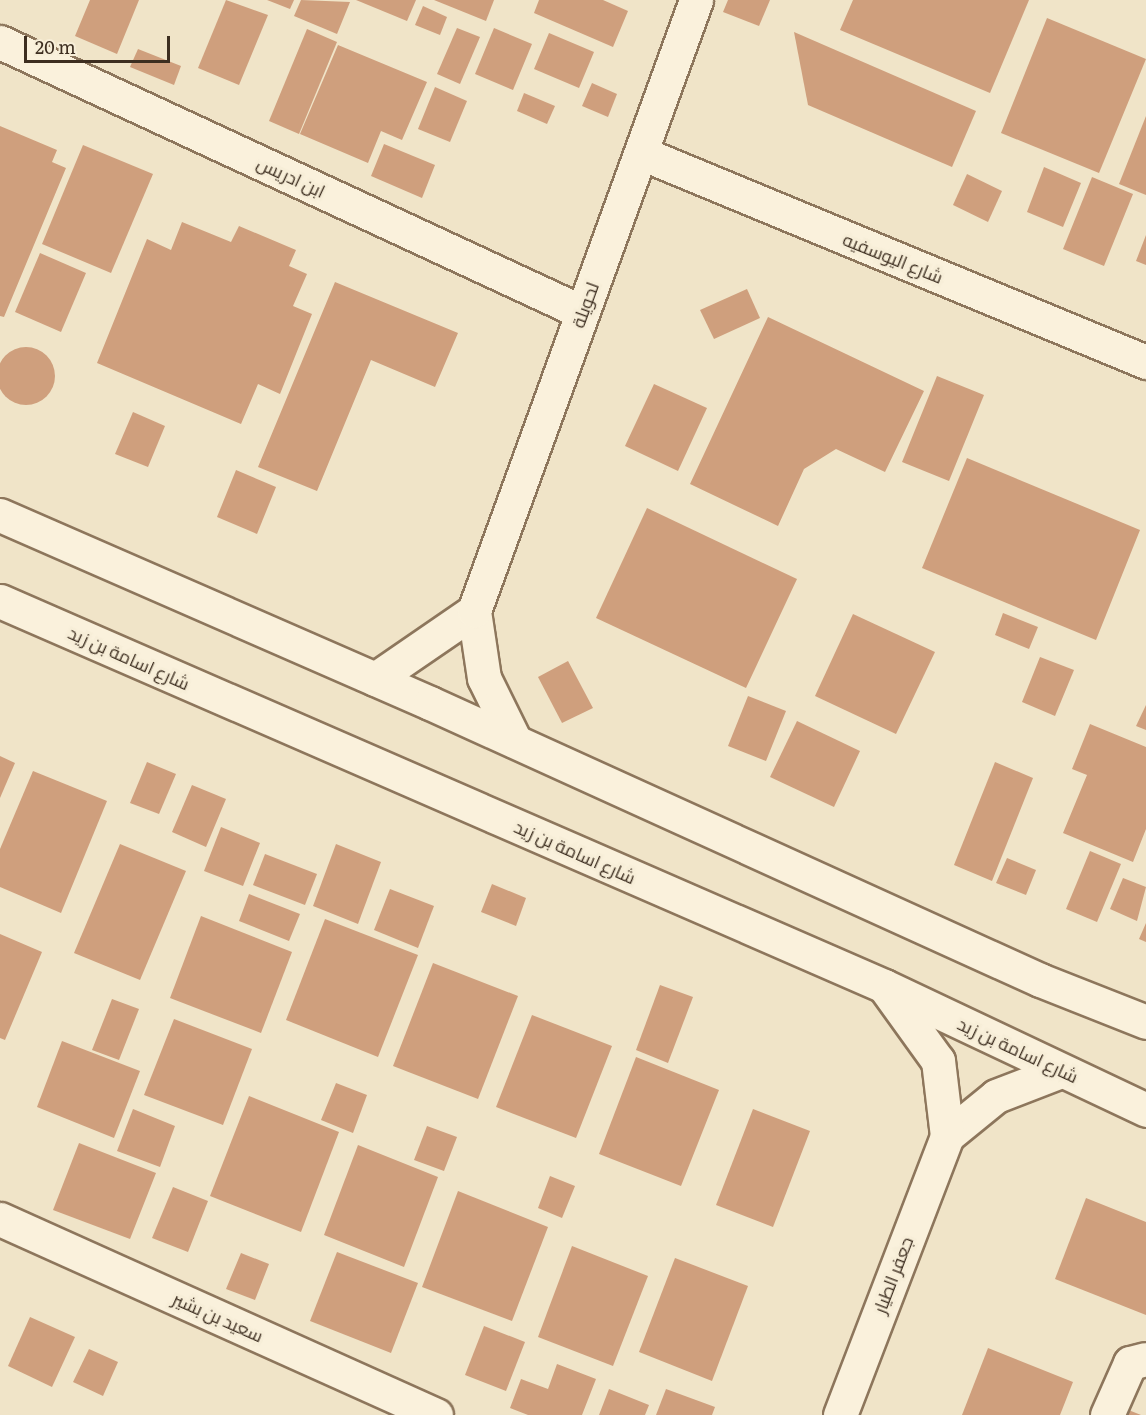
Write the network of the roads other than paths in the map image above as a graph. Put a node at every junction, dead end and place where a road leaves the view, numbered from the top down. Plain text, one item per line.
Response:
1 (696, 0) edge
2 (0, 42) edge
3 (641, 153) junction
4 (582, 312) junction
5 (1146, 362) edge
6 (0, 515) edge
7 (0, 602) edge
8 (474, 611) junction
9 (375, 679) junction
10 (515, 741) junction
11 (884, 987) junction
12 (1146, 1022) edge
13 (1061, 1071) junction
14 (1146, 1110) edge
15 (947, 1136) junction
16 (0, 1219) edge
17 (1146, 1359) edge
18 (436, 1415) edge
19 (840, 1415) edge
20 (1107, 1415) edge

1 - 3 street, لحويلة
2 - 4 street, ابن ادريس
3 - 4 street, لحويلة
3 - 5 street, شارع اليوسفيه
4 - 8 street, لحويلة
6 - 9 street
7 - 11 street, شارع اسامة بن زيد
8 - 9 street
8 - 10 street, لحويلة
9 - 10 street
10 - 12 street
11 - 13 street, شارع اسامة بن زيد
11 - 15 street, جعفر الطيار
13 - 14 street, شارع اسامة بن زيد
13 - 15 street, جعفر الطيار
15 - 19 street, جعفر الطيار
16 - 18 street, سعيد بن بشير
17 - 20 street

